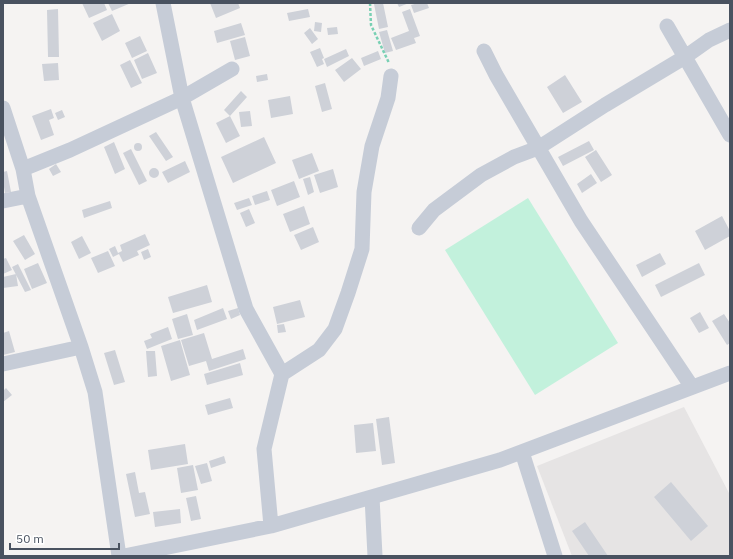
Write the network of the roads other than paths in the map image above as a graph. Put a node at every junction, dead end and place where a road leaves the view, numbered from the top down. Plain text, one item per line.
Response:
1 (163, 3) edge
2 (667, 26) dead end
3 (730, 30) edge
4 (484, 52) dead end
5 (685, 57) junction
6 (232, 69) dead end
7 (391, 76) road end
8 (182, 98) junction
9 (3, 108) edge
10 (730, 135) edge
11 (538, 148) junction
12 (23, 169) junction
13 (28, 196) junction
14 (3, 201) edge
15 (419, 228) dead end
16 (81, 347) junction
17 (3, 364) edge
18 (730, 373) edge
19 (282, 374) junction
20 (692, 387) junction
21 (522, 452) junction
22 (372, 497) junction
23 (271, 526) junction
24 (174, 551) edge
25 (119, 556) edge
26 (124, 556) edge
27 (375, 556) edge
28 (554, 556) edge

1 - 8 street
2 - 5 street
3 - 5 street
4 - 11 street
5 - 10 street
5 - 11 street
6 - 8 street
7 - 19 street
8 - 12 street
8 - 19 street
9 - 12 street
11 - 15 street
11 - 20 street
12 - 13 street
13 - 14 street
13 - 16 street
16 - 17 street
16 - 25 street
18 - 20 street
19 - 23 street
20 - 21 street
21 - 22 street
21 - 28 street
22 - 23 street
22 - 27 street
23 - 24 street
24 - 26 street

